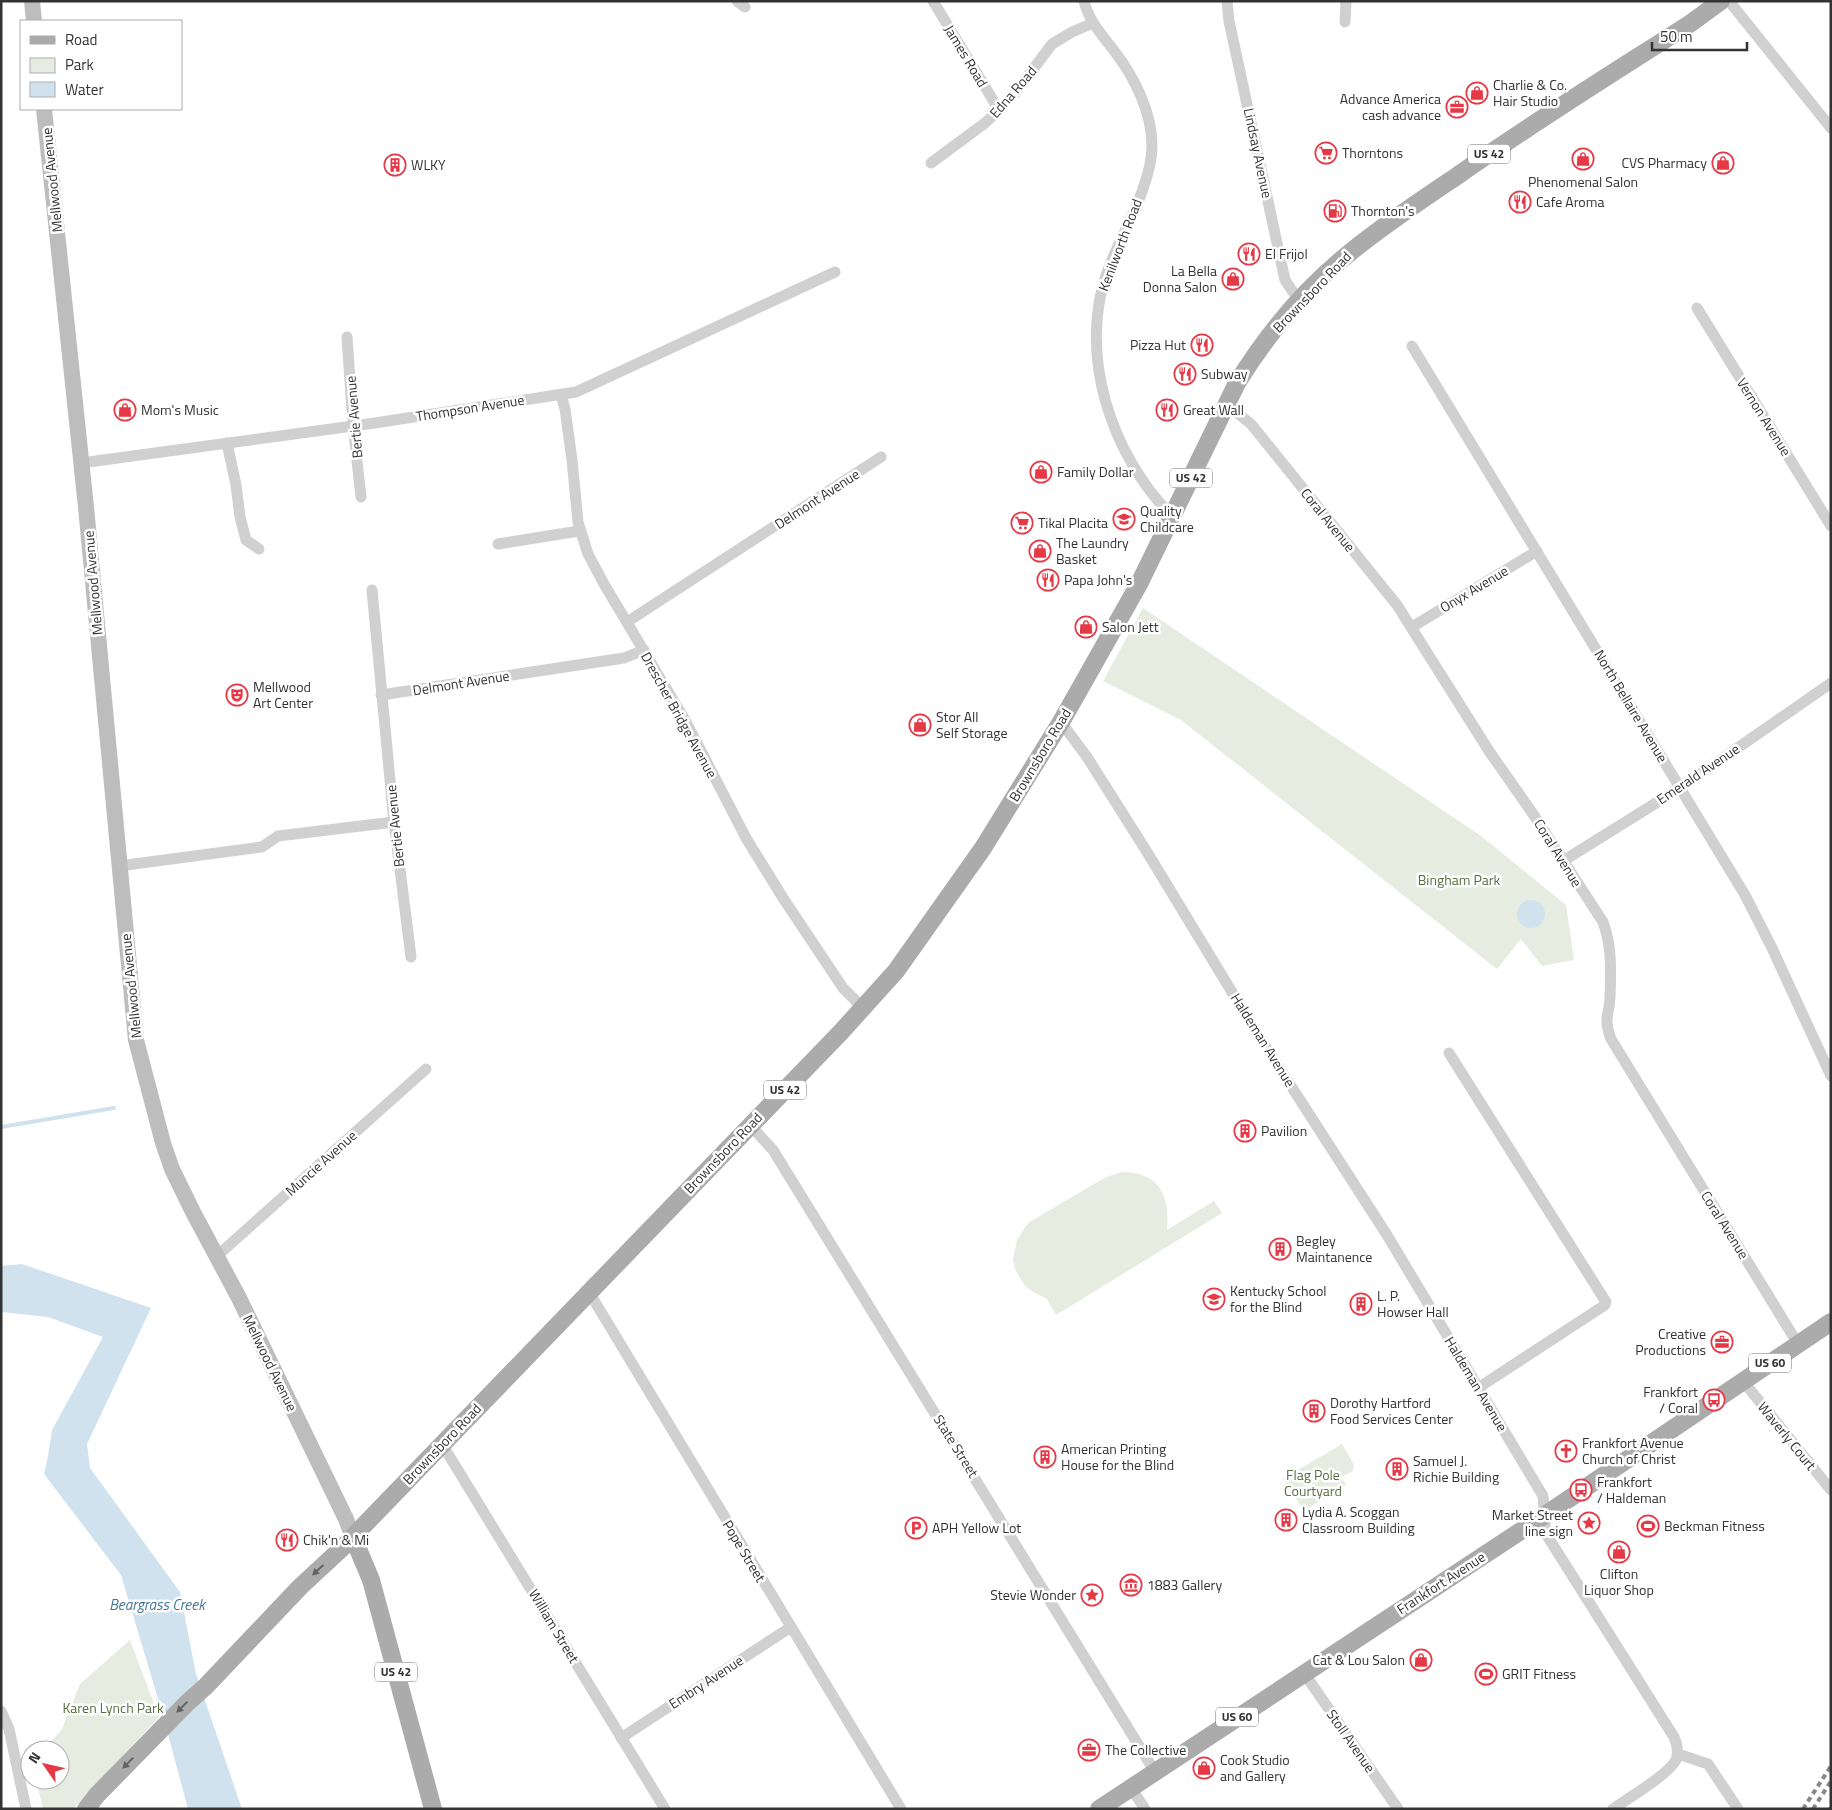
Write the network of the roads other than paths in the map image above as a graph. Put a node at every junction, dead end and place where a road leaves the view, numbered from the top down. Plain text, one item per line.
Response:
1 (32, 1) edge
2 (932, 1) edge
3 (1084, 1) edge
4 (1227, 1) edge
5 (1346, 1) edge
6 (1721, 1) edge
7 (1730, 1) edge
8 (34, 20) edge
9 (1345, 22) dead end
10 (1093, 23) junction
11 (44, 110) edge
12 (999, 110) junction
13 (1831, 128) edge
14 (931, 163) dead end
15 (835, 272) dead end
16 (1299, 301) junction
17 (1697, 308) dead end
18 (347, 337) dead end
19 (1412, 346) dead end
20 (561, 396) junction
21 (1226, 404) junction
22 (354, 425) junction
23 (227, 443) junction
24 (881, 457) dead end
25 (81, 462) junction
26 (361, 497) dead end
27 (1172, 517) junction
28 (1831, 526) edge
29 (580, 531) junction
30 (498, 544) dead end
31 (259, 549) dead end
32 (1537, 551) junction
33 (372, 590) dead end
34 (627, 622) junction
35 (1412, 627) junction
36 (644, 650) junction
37 (1831, 683) edge
38 (381, 695) junction
39 (1060, 722) junction
40 (1680, 788) junction
41 (394, 822) junction
42 (1563, 861) junction
43 (119, 866) junction
44 (411, 957) dead end
45 (863, 1008) junction
46 (1449, 1053) dead end
47 (426, 1069) dead end
48 (1831, 1076) edge
49 (750, 1125) junction
50 (217, 1256) junction
51 (589, 1292) junction
52 (1831, 1322) edge
53 (1798, 1344) junction
54 (1743, 1381) junction
55 (1478, 1388) junction
56 (442, 1444) junction
57 (1831, 1490) edge
58 (1544, 1515) junction
59 (353, 1537) junction
60 (791, 1627) junction
61 (1304, 1674) junction
62 (1, 1711) edge
63 (621, 1738) junction
64 (1678, 1754) junction
65 (1155, 1772) junction
66 (1131, 1788) junction
67 (97, 1795) junction
68 (26, 1809) edge
69 (81, 1809) edge
70 (86, 1809) edge
71 (433, 1809) edge
72 (664, 1809) edge
73 (901, 1809) edge
74 (1099, 1809) edge
75 (1145, 1809) edge
76 (1398, 1809) edge
77 (1613, 1809) edge
78 (1738, 1809) edge

1 - 8 street
2 - 12 street, James Road
3 - 10 street, Kenilworth Road
4 - 16 street, Lindsay Avenue
5 - 9 street
6 - 16 main road, Brownsboro Road / US 42
7 - 13 street
10 - 12 street, Edna Road
10 - 27 street, Kenilworth Road
11 - 25 street, Mellwood Avenue
12 - 14 street, Edna Road
15 - 20 street, Thompson Avenue
16 - 21 main road, Brownsboro Road / US 42
17 - 28 street, Vernon Avenue
18 - 22 street, Bertie Avenue
19 - 32 street, North Bellaire Avenue
20 - 22 street, Thompson Avenue
20 - 29 street, Drescher Bridge Avenue
21 - 27 main road, Brownsboro Road / US 42
21 - 35 street, Coral Avenue
22 - 23 street, Thompson Avenue
22 - 26 street, Bertie Avenue
23 - 25 street, Thompson Avenue
23 - 31 street
24 - 34 street, Delmont Avenue
25 - 43 street, Mellwood Avenue
27 - 39 main road, Brownsboro Road / US 42
29 - 30 street
29 - 34 street, Drescher Bridge Avenue
32 - 35 street, Onyx Avenue
32 - 40 street, North Bellaire Avenue
33 - 38 street
34 - 36 street, Drescher Bridge Avenue
35 - 42 street, Coral Avenue
36 - 38 street, Delmont Avenue
36 - 45 street, Drescher Bridge Avenue
37 - 40 street, Emerald Avenue
38 - 41 street, Bertie Avenue
39 - 45 main road, Brownsboro Road / US 42
39 - 55 street, Haldeman Avenue
40 - 42 street, Emerald Avenue
40 - 48 street, North Bellaire Avenue
41 - 43 street
41 - 44 street, Bertie Avenue
42 - 53 street, Coral Avenue
43 - 50 street, Mellwood Avenue
45 - 49 main road, Brownsboro Road / US 42
46 - 55 street
47 - 50 street, Muncie Avenue
49 - 51 main road, Brownsboro Road / US 42
49 - 65 street, State Street
50 - 59 street, Mellwood Avenue
51 - 56 main road, Brownsboro Road / US 42
51 - 60 street, Pope Street
52 - 53 main road, Frankfort Avenue / US 60
53 - 54 main road, Frankfort Avenue / US 60
54 - 57 street, Waverly Court
54 - 58 main road, Frankfort Avenue / US 60
55 - 58 street, Haldeman Avenue
56 - 59 main road, Brownsboro Road / US 42
56 - 63 street, William Street
58 - 61 main road, Frankfort Avenue / US 60
58 - 64 street, Haldeman Avenue
59 -> 67 main road, US 42
59 - 71 main road, Mellwood Avenue / US 42
60 - 63 street, Embry Avenue
60 - 73 street, Pope Street
61 - 65 main road, Frankfort Avenue / US 60
61 - 76 street, Stoll Avenue
62 - 68 street
63 - 72 street, William Street
64 - 77 street
64 - 78 street
65 - 66 main road, Frankfort Avenue / US 60
66 - 74 main road, Frankfort Avenue / US 60
66 - 75 street
67 - 69 main road
67 - 70 main road, US 42

